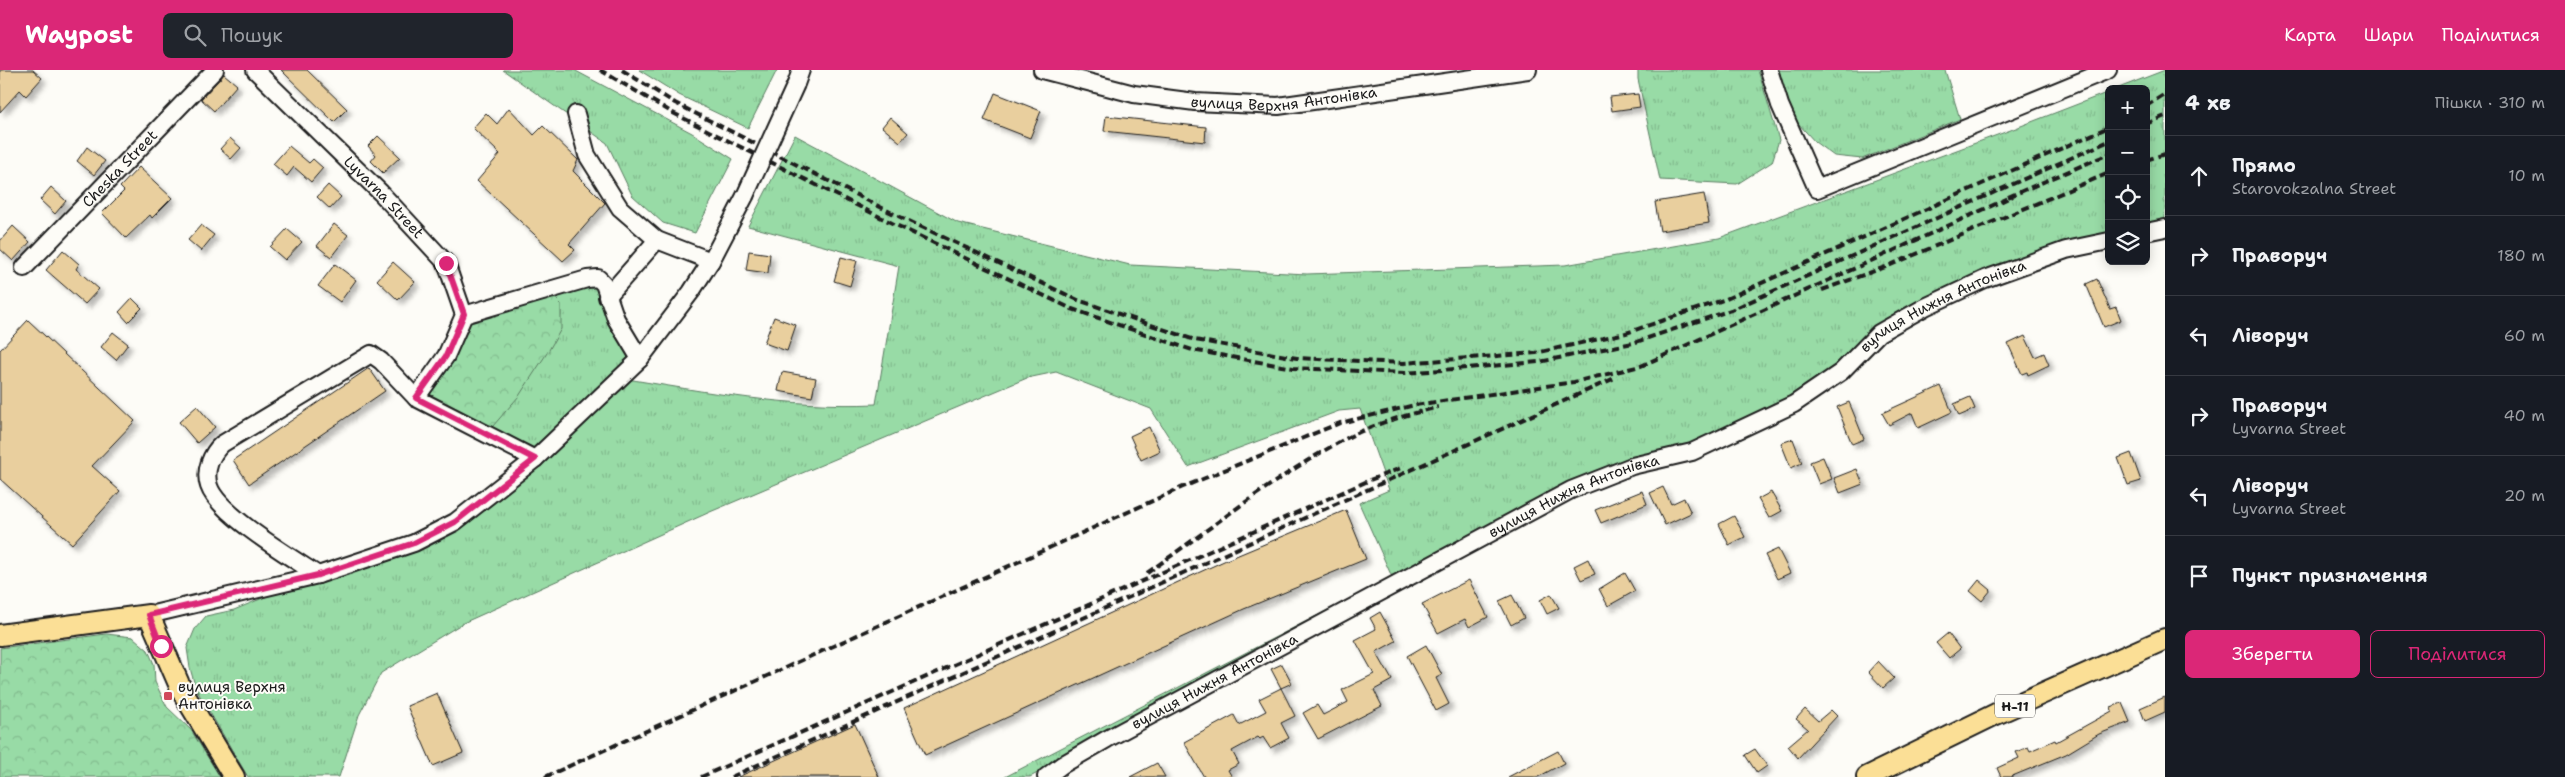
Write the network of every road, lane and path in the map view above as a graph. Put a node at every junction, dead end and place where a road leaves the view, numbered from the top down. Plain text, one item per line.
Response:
1 (215, 70) edge
2 (255, 70) edge
3 (1042, 70) edge
4 (1528, 70) edge
5 (1770, 70) edge
6 (2108, 70) edge
7 (799, 77) edge
8 (576, 114) dead end
9 (2165, 228) edge
10 (2150, 231) edge
11 (657, 240) junction
12 (2105, 242) edge
13 (711, 261) junction
14 (24, 268) dead end
15 (608, 297) junction
16 (464, 314) junction
17 (640, 358) junction
18 (416, 398) junction
19 (535, 459) junction
20 (318, 575) junction
21 (149, 615) junction
22 (0, 635) edge
23 (2165, 639) edge
24 (234, 777) edge
25 (1046, 777) edge
26 (1868, 777) edge

1 - 14 street, Cheska Street
2 - 16 street, Lyvarna Street
3 - 4 street, вулиця Верхня Антонівка
5 - 6 street
7 - 13 street, bridge
8 - 11 street
9 - 10 street
11 - 13 street
11 - 15 street
12 - 25 street, вулиця Нижня Антонівка
13 - 17 street
15 - 16 street
15 - 17 street
16 - 18 street
17 - 19 street
18 - 19 street
18 - 20 street
19 - 20 street
20 - 21 street
21 - 22 main road
21 - 24 main road
23 - 26 main road, Н-11

